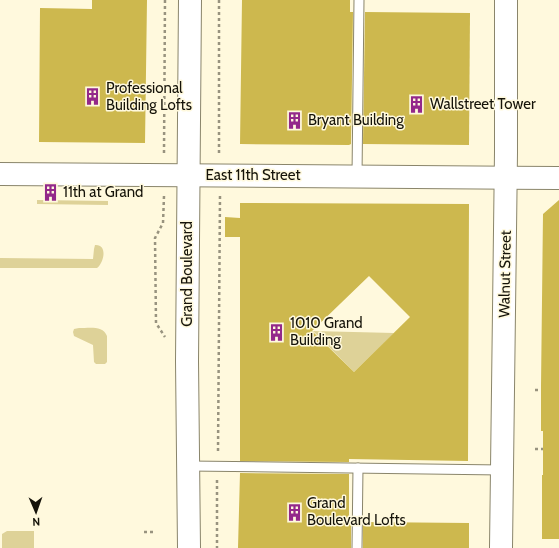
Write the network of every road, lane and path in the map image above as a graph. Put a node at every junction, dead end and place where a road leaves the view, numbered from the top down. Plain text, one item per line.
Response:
1 (165, 0) edge
2 (190, 0) edge
3 (219, 0) edge
4 (359, 0) edge
5 (506, 0) edge
6 (0, 174) edge
7 (164, 175) junction
8 (188, 175) junction
9 (220, 175) junction
10 (357, 176) junction
11 (506, 177) junction
12 (559, 178) edge
13 (164, 210) dead end
14 (535, 390) dead end
15 (541, 390) dead end
16 (535, 449) dead end
17 (543, 450) dead end
18 (188, 466) junction
19 (218, 466) junction
20 (358, 468) junction
21 (502, 470) junction
22 (144, 532) dead end
23 (152, 532) dead end
24 (189, 548) edge
25 (217, 548) edge
26 (358, 548) edge
27 (501, 548) edge

1 - 7 path
2 - 8 street, Grand Boulevard
3 - 9 path
4 - 10 lane
5 - 11 street, Walnut Street
6 - 7 street, East 11th Street
7 - 8 street, East 11th Street
7 - 13 path
8 - 9 street, East 11th Street
8 - 18 street, Grand Boulevard
9 - 10 street, East 11th Street
9 - 19 path
10 - 11 street, East 11th Street
11 - 12 street, East 11th Street
11 - 21 street, Walnut Street
14 - 15 path
16 - 17 path
18 - 19 lane
18 - 24 street, Grand Boulevard
19 - 20 lane
19 - 25 path
20 - 21 lane
20 - 26 lane
21 - 27 street, Walnut Street
22 - 23 path

